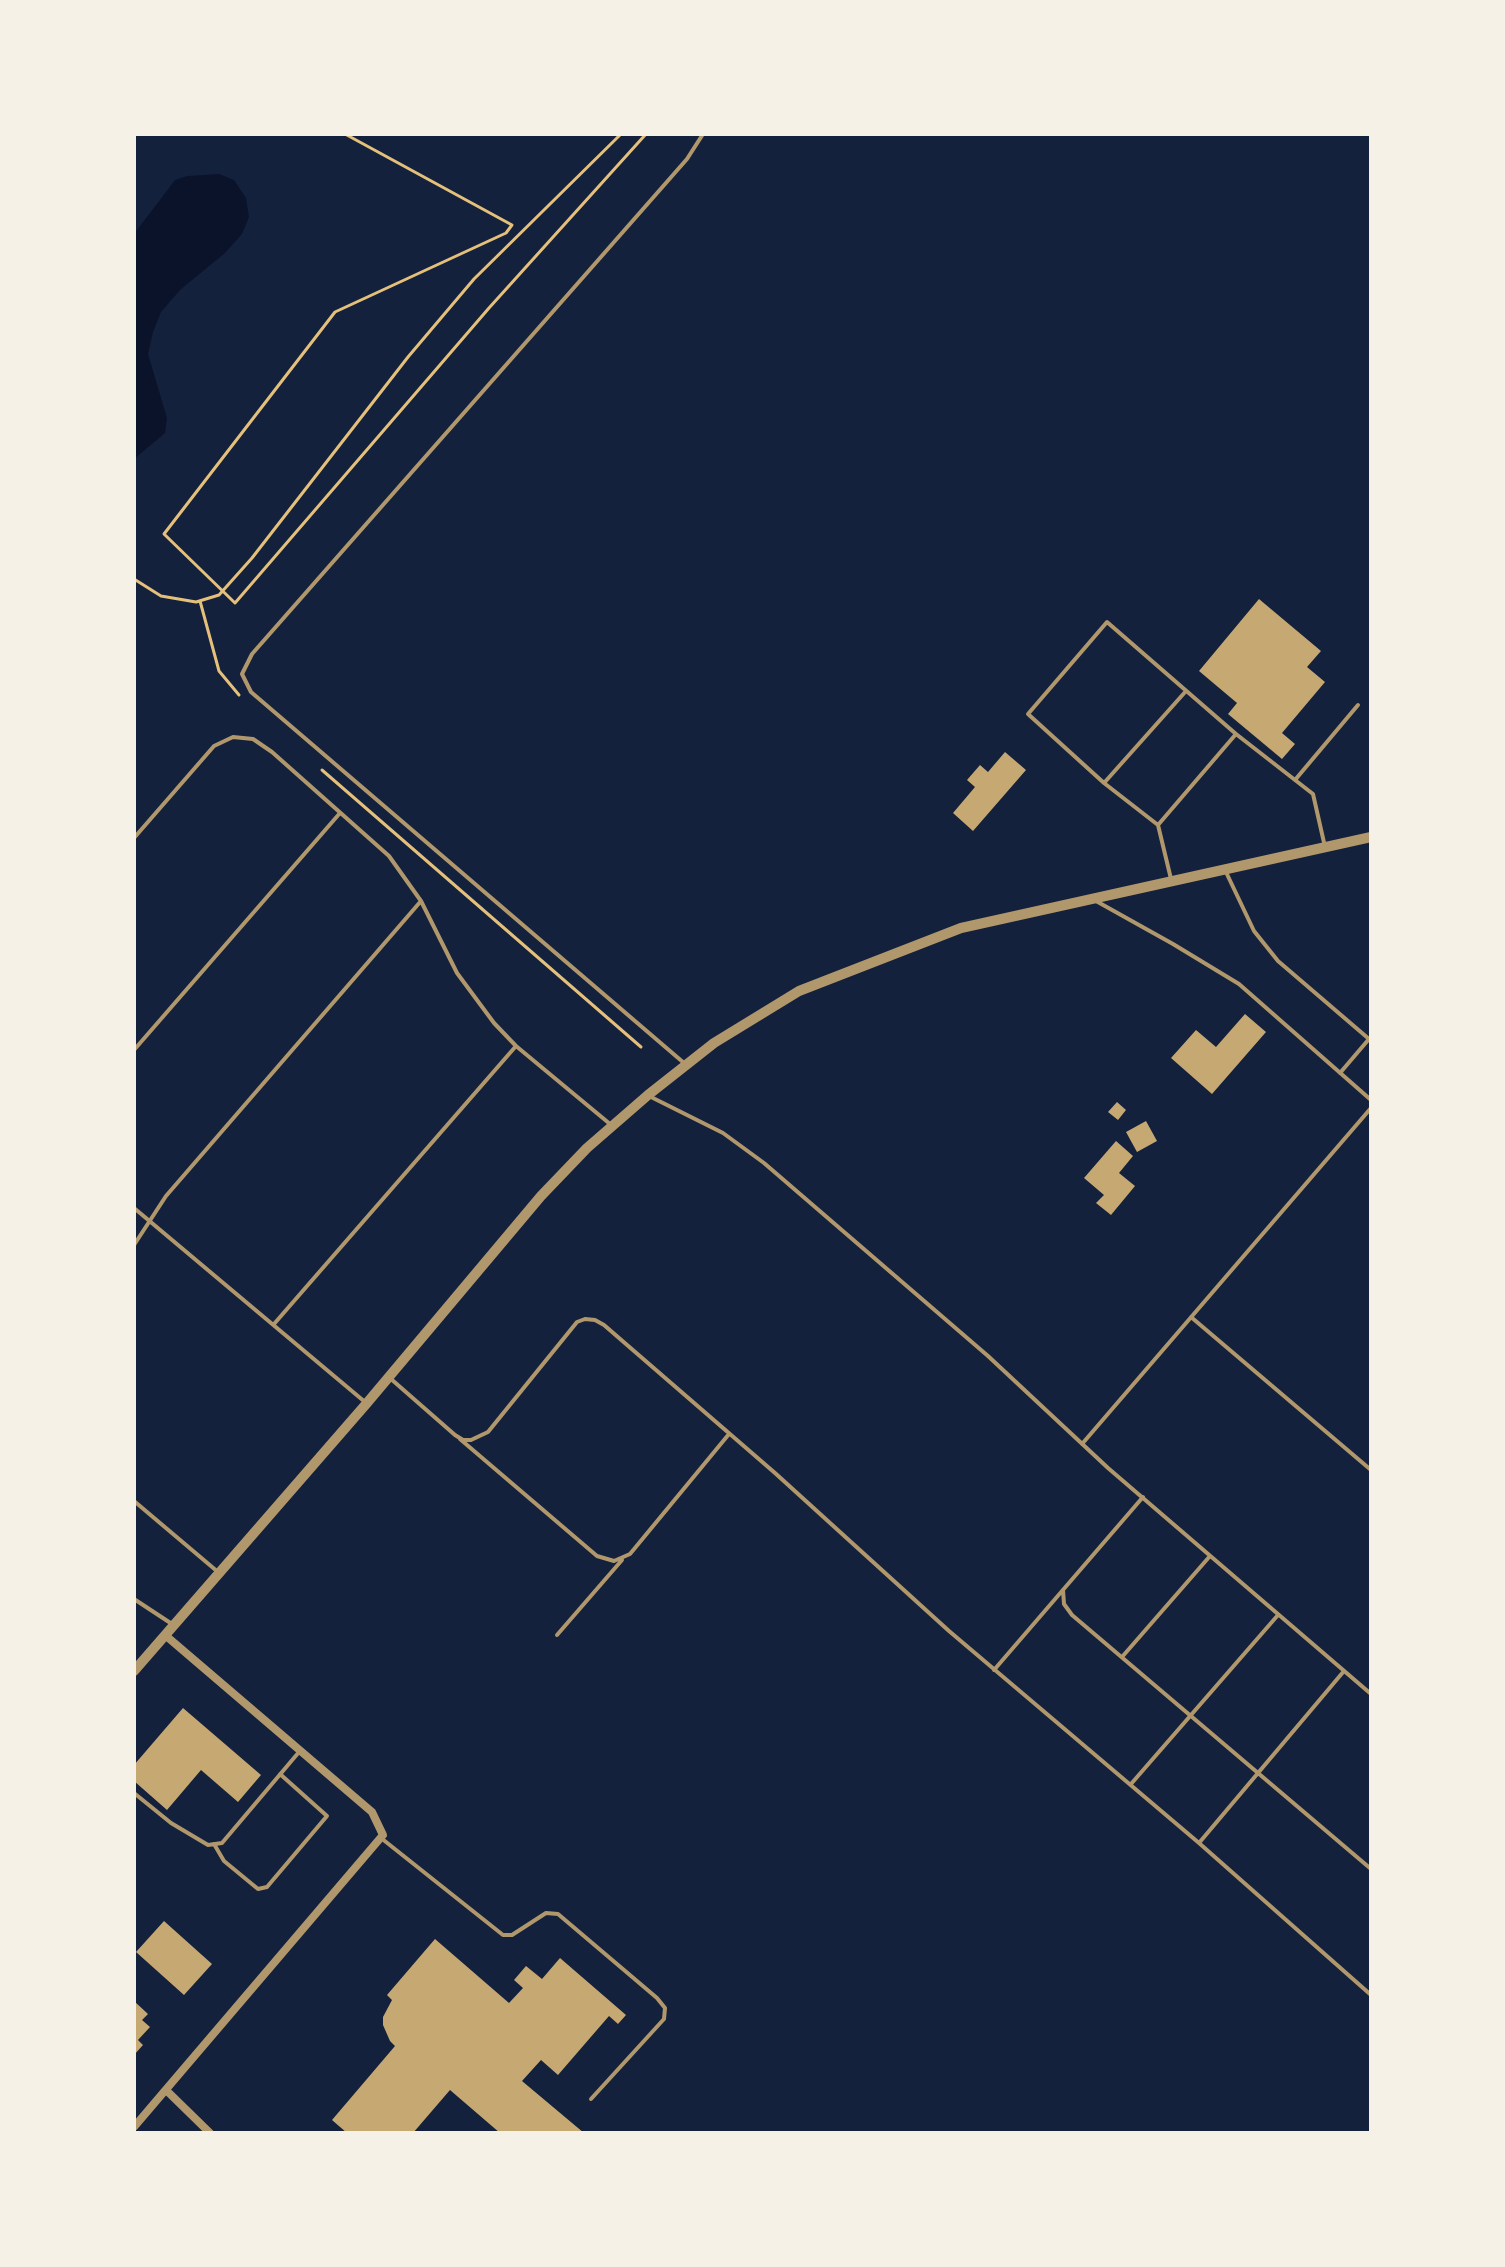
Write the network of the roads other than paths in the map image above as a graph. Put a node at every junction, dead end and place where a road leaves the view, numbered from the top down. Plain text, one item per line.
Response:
1 (703, 134) edge
2 (1186, 691) junction
3 (1358, 705) dead end
4 (1236, 734) junction
5 (1295, 780) junction
6 (1104, 783) junction
7 (340, 813) junction
8 (1158, 825) junction
9 (1371, 837) edge
10 (134, 838) edge
11 (1326, 847) junction
12 (1225, 870) junction
13 (1172, 881) junction
14 (1092, 899) junction
15 (421, 901) junction
16 (516, 1046) junction
17 (134, 1050) edge
18 (686, 1065) junction
19 (1340, 1073) junction
20 (648, 1095) junction
21 (1371, 1100) edge
22 (1371, 1108) edge
23 (612, 1126) junction
24 (134, 1208) edge
25 (151, 1220) junction
26 (134, 1245) edge
27 (1191, 1317) junction
28 (274, 1324) junction
29 (389, 1377) junction
30 (367, 1403) junction
31 (729, 1433) junction
32 (455, 1435) junction
33 (1082, 1444) junction
34 (1371, 1470) edge
35 (1143, 1497) junction
36 (134, 1501) edge
37 (1210, 1556) junction
38 (623, 1559) junction
39 (219, 1572) junction
40 (1063, 1590) junction
41 (134, 1599) edge
42 (1278, 1615) junction
43 (174, 1625) junction
44 (165, 1635) junction
45 (557, 1635) dead end
46 (1122, 1657) junction
47 (994, 1670) junction
48 (134, 1671) edge
49 (1344, 1671) junction
50 (1371, 1694) edge
51 (1191, 1715) junction
52 (300, 1751) junction
53 (1258, 1772) junction
54 (280, 1774) junction
55 (1131, 1784) junction
56 (134, 1793) edge
57 (381, 1838) junction
58 (1199, 1843) junction
59 (214, 1844) junction
60 (1371, 1869) edge
61 (1371, 1995) edge
62 (166, 2090) junction
63 (591, 2099) dead end
64 (134, 2127) edge
65 (210, 2133) edge

1 - 18 lane
2 - 4 lane
2 - 6 lane
2 - 6 lane
3 - 5 lane
4 - 5 lane
4 - 8 lane
5 - 11 lane
6 - 8 lane
7 - 10 lane
7 - 15 lane
7 - 17 lane
8 - 13 lane
9 - 11 street
11 - 12 street
12 - 13 street
12 - 19 lane
13 - 14 street
14 - 18 street
14 - 19 lane
15 - 16 lane
15 - 25 lane
16 - 23 lane
16 - 28 lane
18 - 20 street
19 - 21 lane
20 - 23 street
20 - 33 lane
22 - 27 lane
23 - 29 street
24 - 25 lane
25 - 26 lane
25 - 28 lane
27 - 33 lane
27 - 34 lane
28 - 30 lane
29 - 30 street
29 - 32 lane
30 - 39 street
31 - 32 lane
31 - 38 lane
31 - 47 lane
32 - 38 lane
33 - 35 lane
35 - 37 lane
35 - 40 lane
36 - 39 lane
37 - 42 lane
37 - 46 lane
38 - 45 lane
39 - 43 street
40 - 46 lane
40 - 47 lane
41 - 43 lane
42 - 49 lane
42 - 51 lane
43 - 44 street
44 - 48 street
44 - 52 street
46 - 51 lane
47 - 55 lane
49 - 50 lane
49 - 53 lane
51 - 53 lane
51 - 55 lane
52 - 54 lane
52 - 57 street
53 - 58 lane
53 - 60 lane
54 - 59 lane
54 - 59 lane
55 - 58 lane
56 - 59 lane
57 - 62 street
57 - 63 lane
58 - 61 lane
62 - 64 street
62 - 65 street

